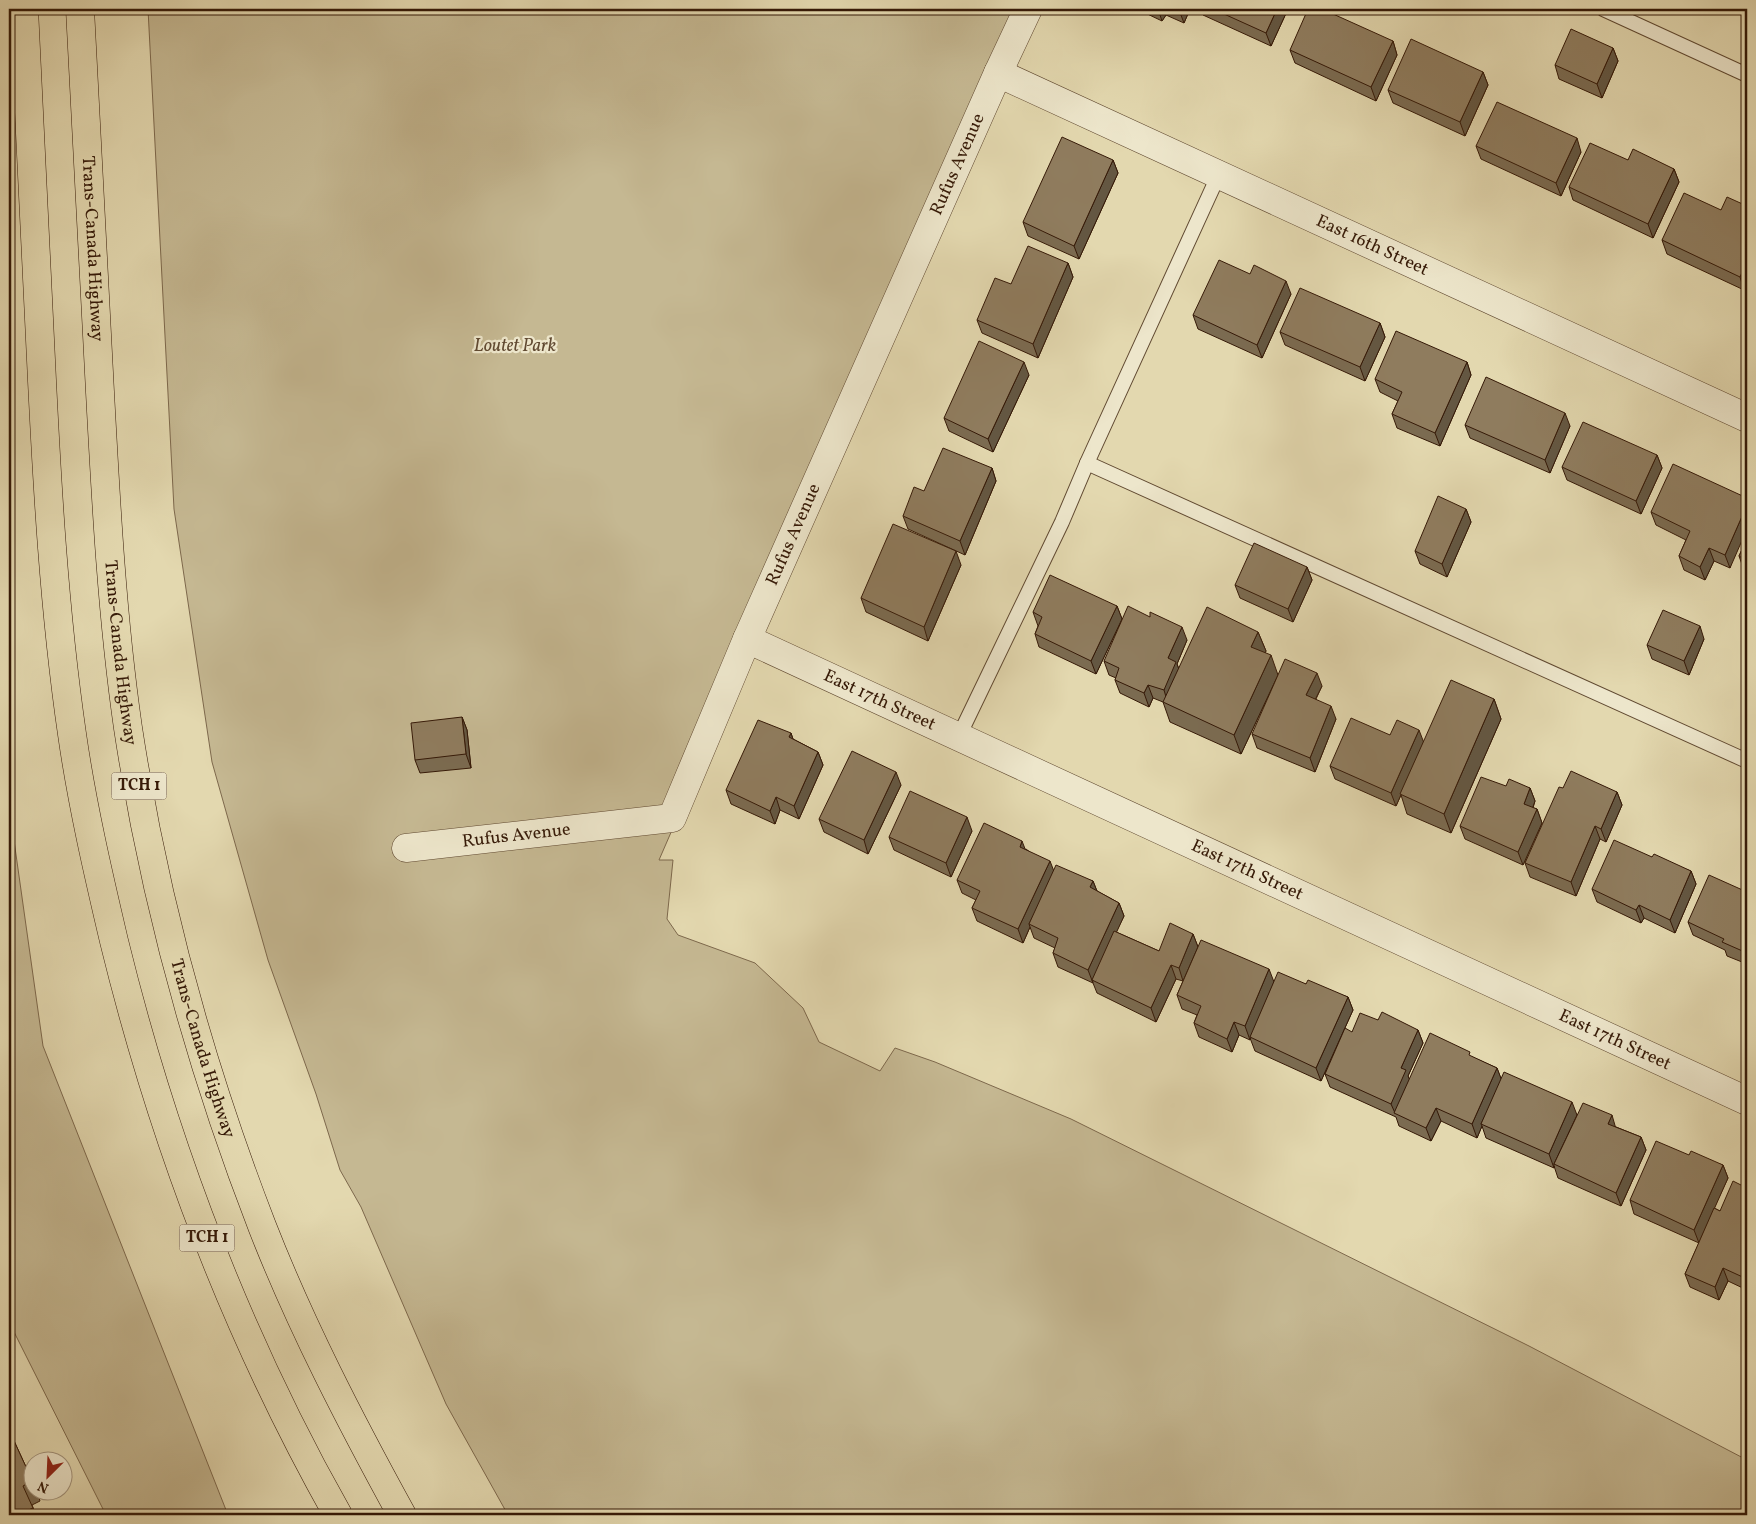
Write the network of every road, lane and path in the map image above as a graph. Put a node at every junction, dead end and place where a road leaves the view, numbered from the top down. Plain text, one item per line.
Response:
1 (24, 9) edge
2 (80, 9) edge
3 (1028, 9) edge
4 (1603, 9) edge
5 (998, 73) junction
6 (1747, 75) edge
7 (1219, 174) junction
8 (1747, 418) edge
9 (1087, 463) junction
10 (747, 639) junction
11 (959, 736) junction
12 (1747, 761) edge
13 (406, 848) dead end
14 (1747, 1101) edge
15 (338, 1515) edge
16 (402, 1515) edge

1 - 15 highway, TCH 1
2 - 16 highway, Trans-Canada Highway / TCH 1
3 - 5 street, Rufus Avenue
4 - 6 lane
5 - 7 street, East 16th Street
5 - 10 street, Rufus Avenue
7 - 8 street, East 16th Street
7 - 9 lane
9 - 11 lane
9 - 12 lane
10 - 11 street, East 17th Street
10 - 13 street, Rufus Avenue
11 - 14 street, East 17th Street

